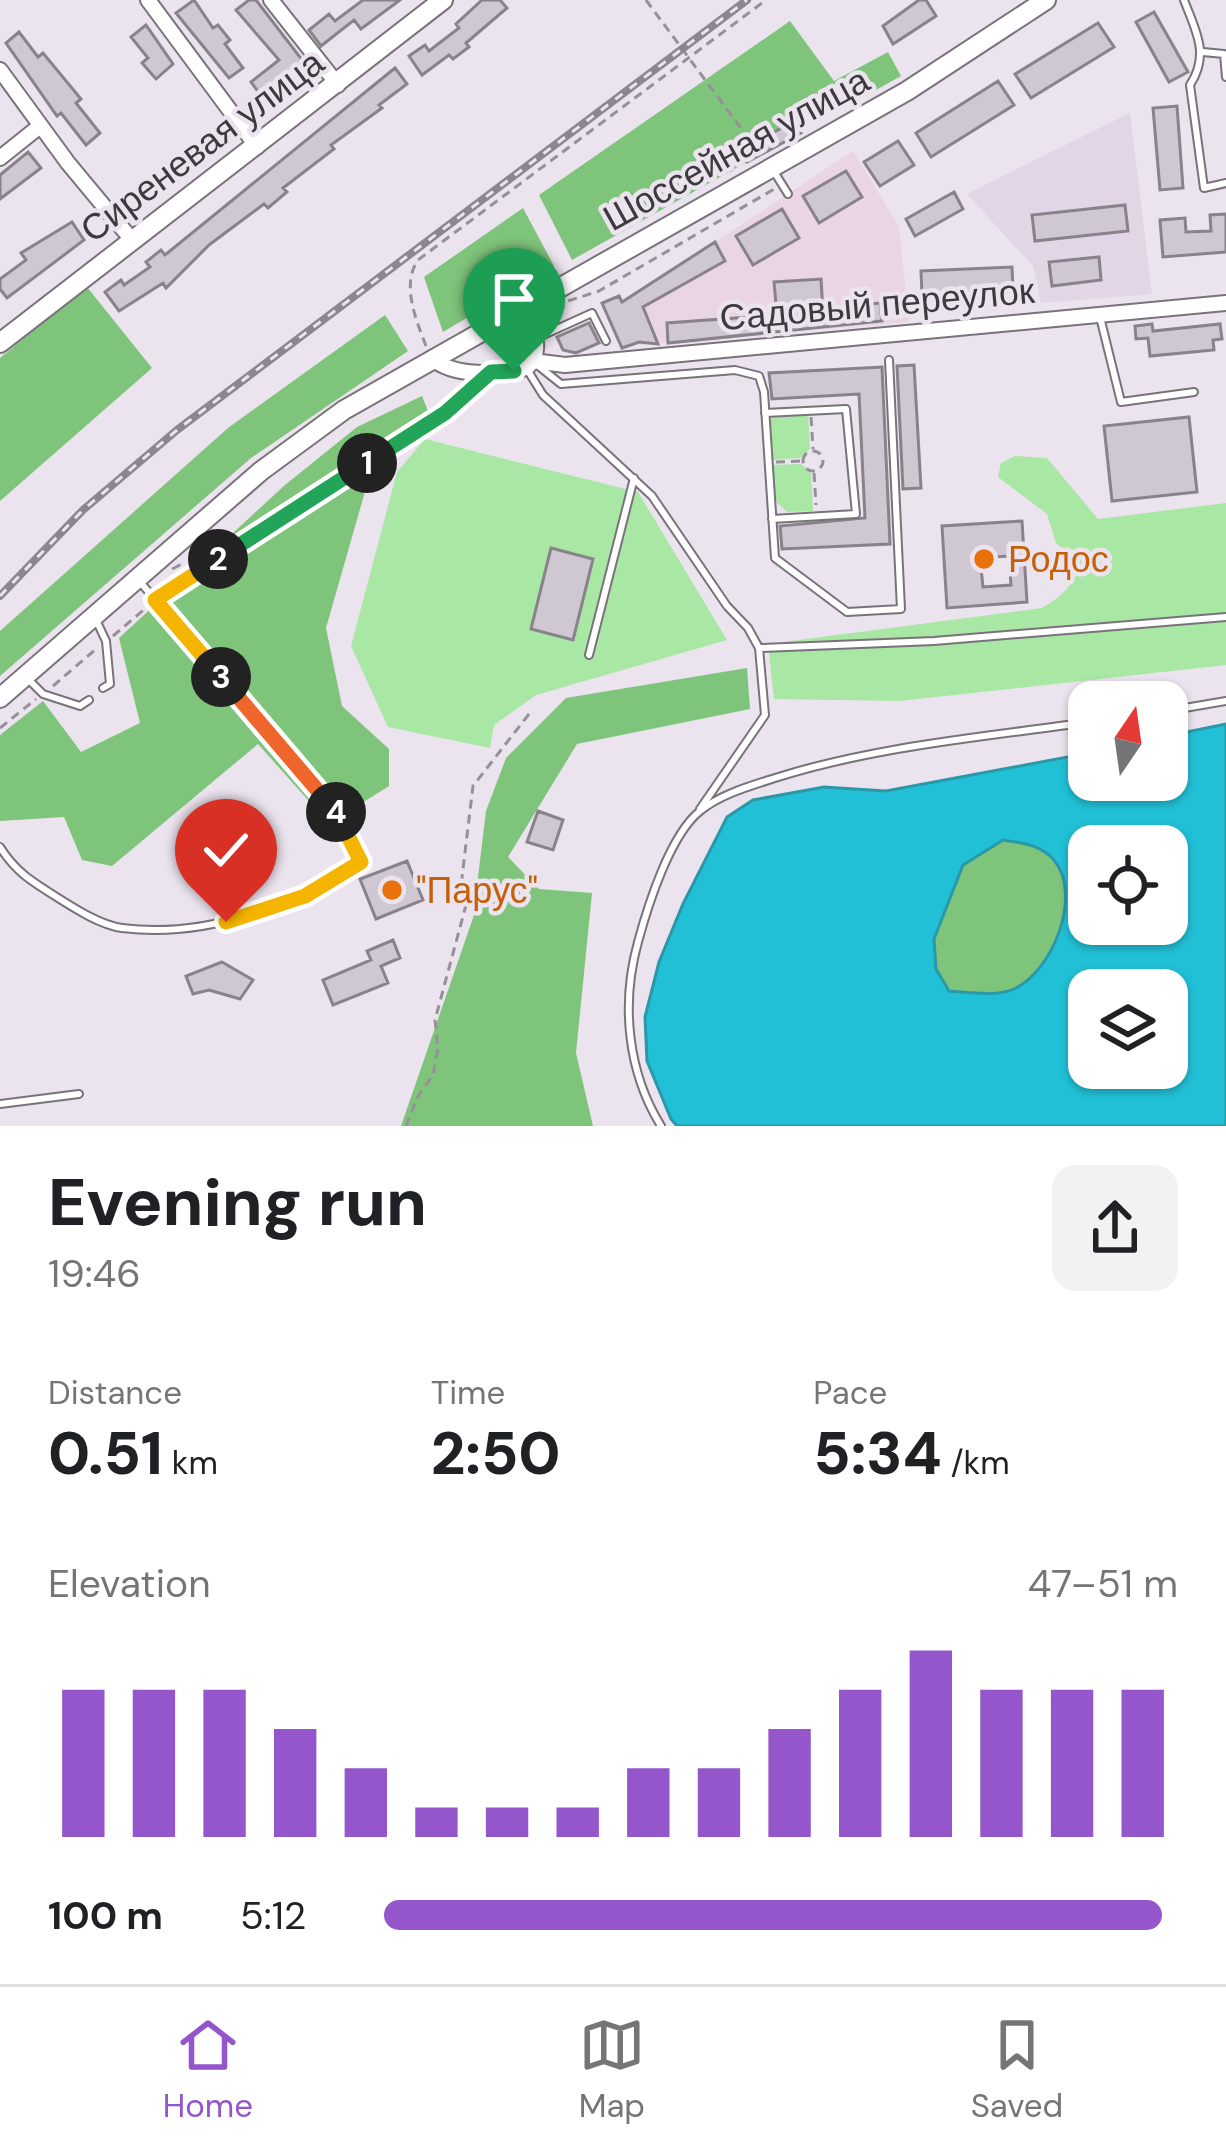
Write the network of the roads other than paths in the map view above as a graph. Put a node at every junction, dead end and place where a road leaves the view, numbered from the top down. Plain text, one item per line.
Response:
1 (148, 0) edge
2 (271, 0) edge
3 (443, 0) edge
4 (1046, 0) edge
5 (1184, 0) edge
6 (1203, 52) junction
7 (0, 70) edge
8 (1226, 77) edge
9 (338, 85) junction
10 (40, 127) junction
11 (257, 147) junction
12 (0, 158) edge
13 (772, 166) junction
14 (1226, 183) edge
15 (788, 194) dead end
16 (132, 240) junction
17 (1226, 303) edge
18 (521, 307) junction
19 (1100, 314) junction
20 (539, 337) junction
21 (606, 341) dead end
22 (0, 344) edge
23 (432, 358) junction
24 (890, 360) dead end
25 (530, 365) junction
26 (1194, 392) dead end
27 (765, 413) junction
28 (634, 478) junction
29 (772, 519) junction
30 (139, 580) junction
31 (1226, 617) edge
32 (95, 619) junction
33 (759, 648) junction
34 (589, 656) dead end
35 (26, 676) junction
36 (103, 688) dead end
37 (0, 698) edge
38 (89, 700) dead end
39 (1226, 701) edge
40 (1188, 707) edge
41 (1068, 725) edge
42 (698, 812) junction
43 (0, 848) edge
44 (79, 1094) dead end
45 (0, 1104) edge
46 (661, 1126) edge

1 - 11 street
2 - 9 street
3 - 9 main road, Сиреневая улица
4 - 13 main road, Шоссейная улица
5 - 6 lane
6 - 8 lane
6 - 14 lane
7 - 10 street
9 - 11 main road, Сиреневая улица
10 - 12 street
10 - 16 street
11 - 16 main road, Сиреневая улица
13 - 15 lane
13 - 18 main road, Шоссейная улица
16 - 22 main road, Сиреневая улица
17 - 19 street, Садовый переулок
18 - 20 street
18 - 23 main road, Шоссейная улица
19 - 25 street, Садовый переулок
19 - 26 lane
20 - 21 lane
20 - 25 street
23 - 25 street, Садовый переулок
23 - 30 main road, Шоссейная улица
24 - 29 lane
25 - 27 lane
25 - 28 lane
27 - 29 lane
27 - 29 lane
28 - 33 lane
28 - 34 lane
30 - 32 main road, Шоссейная улица
30 - 43 lane
31 - 33 lane
32 - 35 main road, Шоссейная улица
32 - 36 lane
33 - 42 lane
35 - 37 main road, Шоссейная улица
35 - 38 lane
39 - 40 lane
41 - 42 lane
42 - 46 lane
44 - 45 lane

